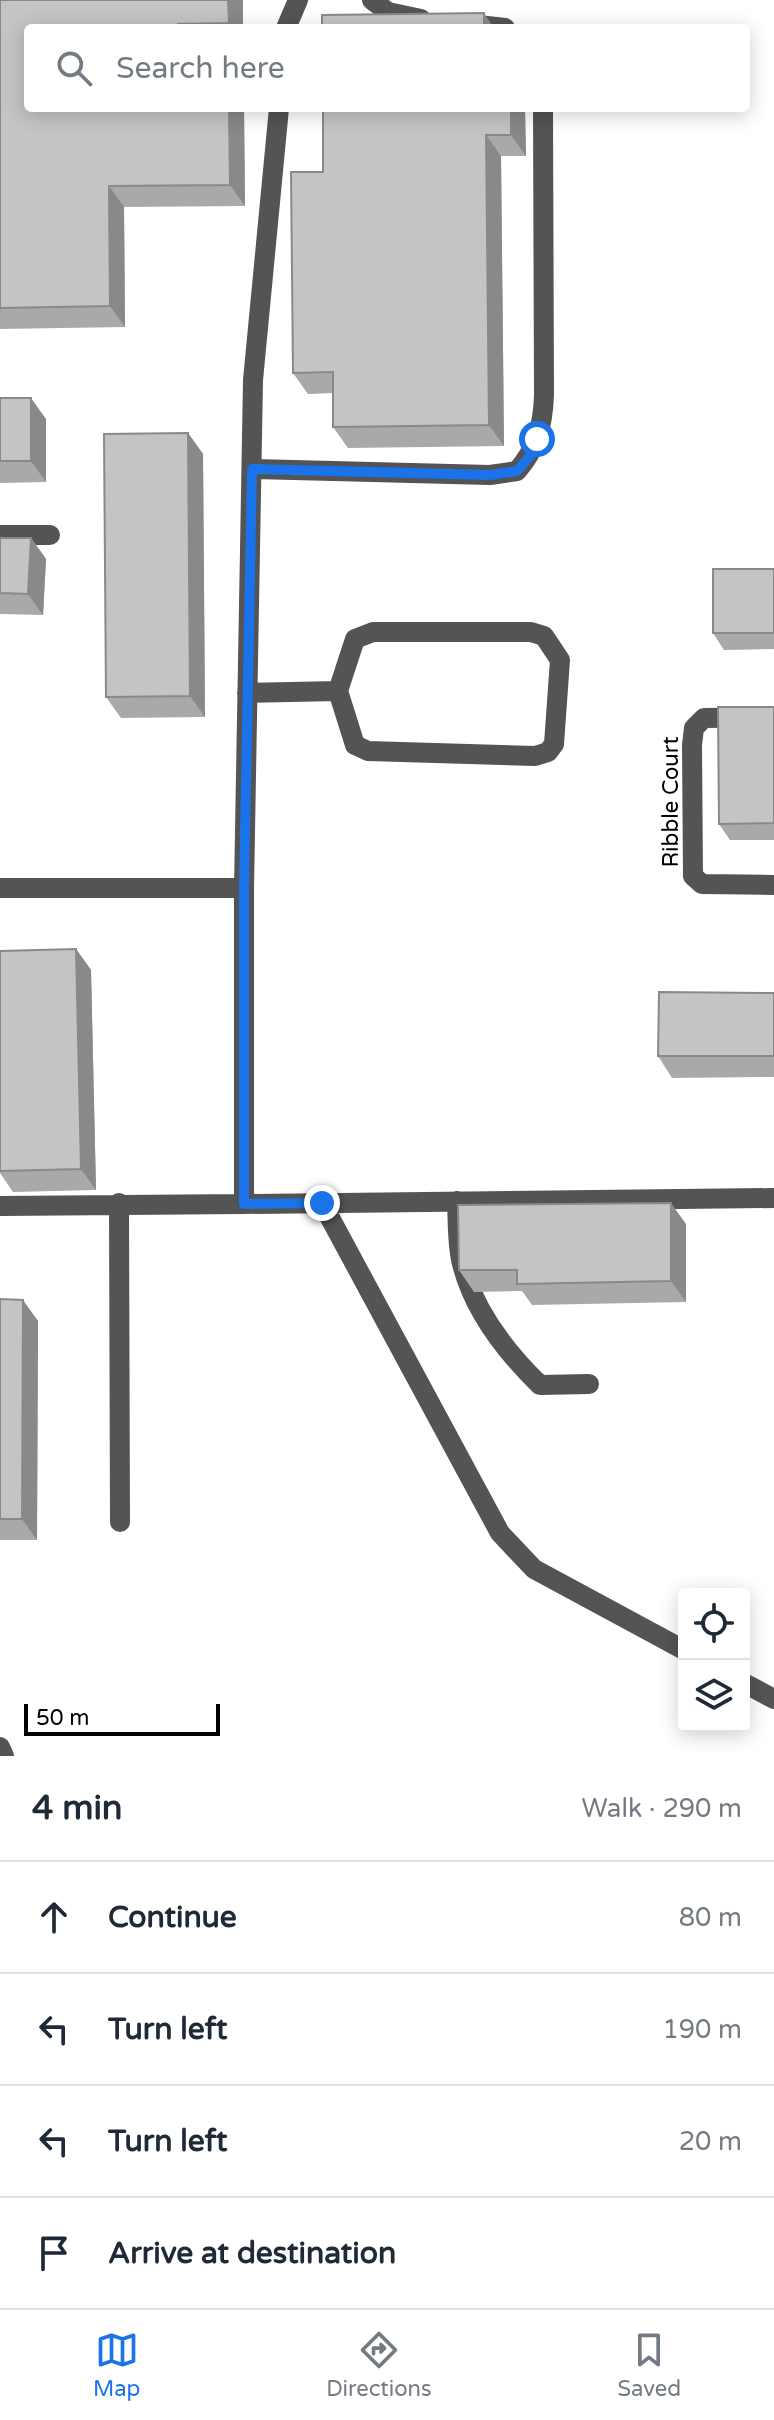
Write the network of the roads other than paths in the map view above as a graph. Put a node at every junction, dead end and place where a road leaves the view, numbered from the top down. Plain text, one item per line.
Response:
1 (298, 0) edge
2 (372, 0) edge
3 (288, 24) edge
4 (466, 24) edge
5 (279, 112) edge
6 (543, 112) edge
7 (252, 469) junction
8 (0, 535) edge
9 (50, 535) dead end
10 (338, 691) junction
11 (247, 693) junction
12 (774, 717) edge
13 (774, 885) edge
14 (0, 888) edge
15 (244, 888) junction
16 (774, 1198) edge
17 (457, 1201) junction
18 (119, 1203) junction
19 (322, 1203) junction
20 (244, 1204) junction
21 (0, 1206) edge
22 (589, 1384) dead end
23 (120, 1522) dead end
24 (678, 1647) edge
25 (750, 1686) edge
26 (774, 1699) edge
27 (0, 1747) edge
28 (4, 1756) edge

1 - 3 lane
2 - 4 lane
5 - 7 lane
6 - 7 lane
7 - 11 lane
8 - 9 lane
10 - 10 lane
10 - 11 lane
11 - 15 lane
12 - 13 lane, Ribble Court
14 - 15 lane
15 - 20 lane
16 - 17 lane
17 - 19 lane
17 - 22 lane
18 - 20 lane
18 - 21 lane
18 - 23 lane
19 - 20 lane
19 - 24 lane
25 - 26 lane
27 - 28 lane

